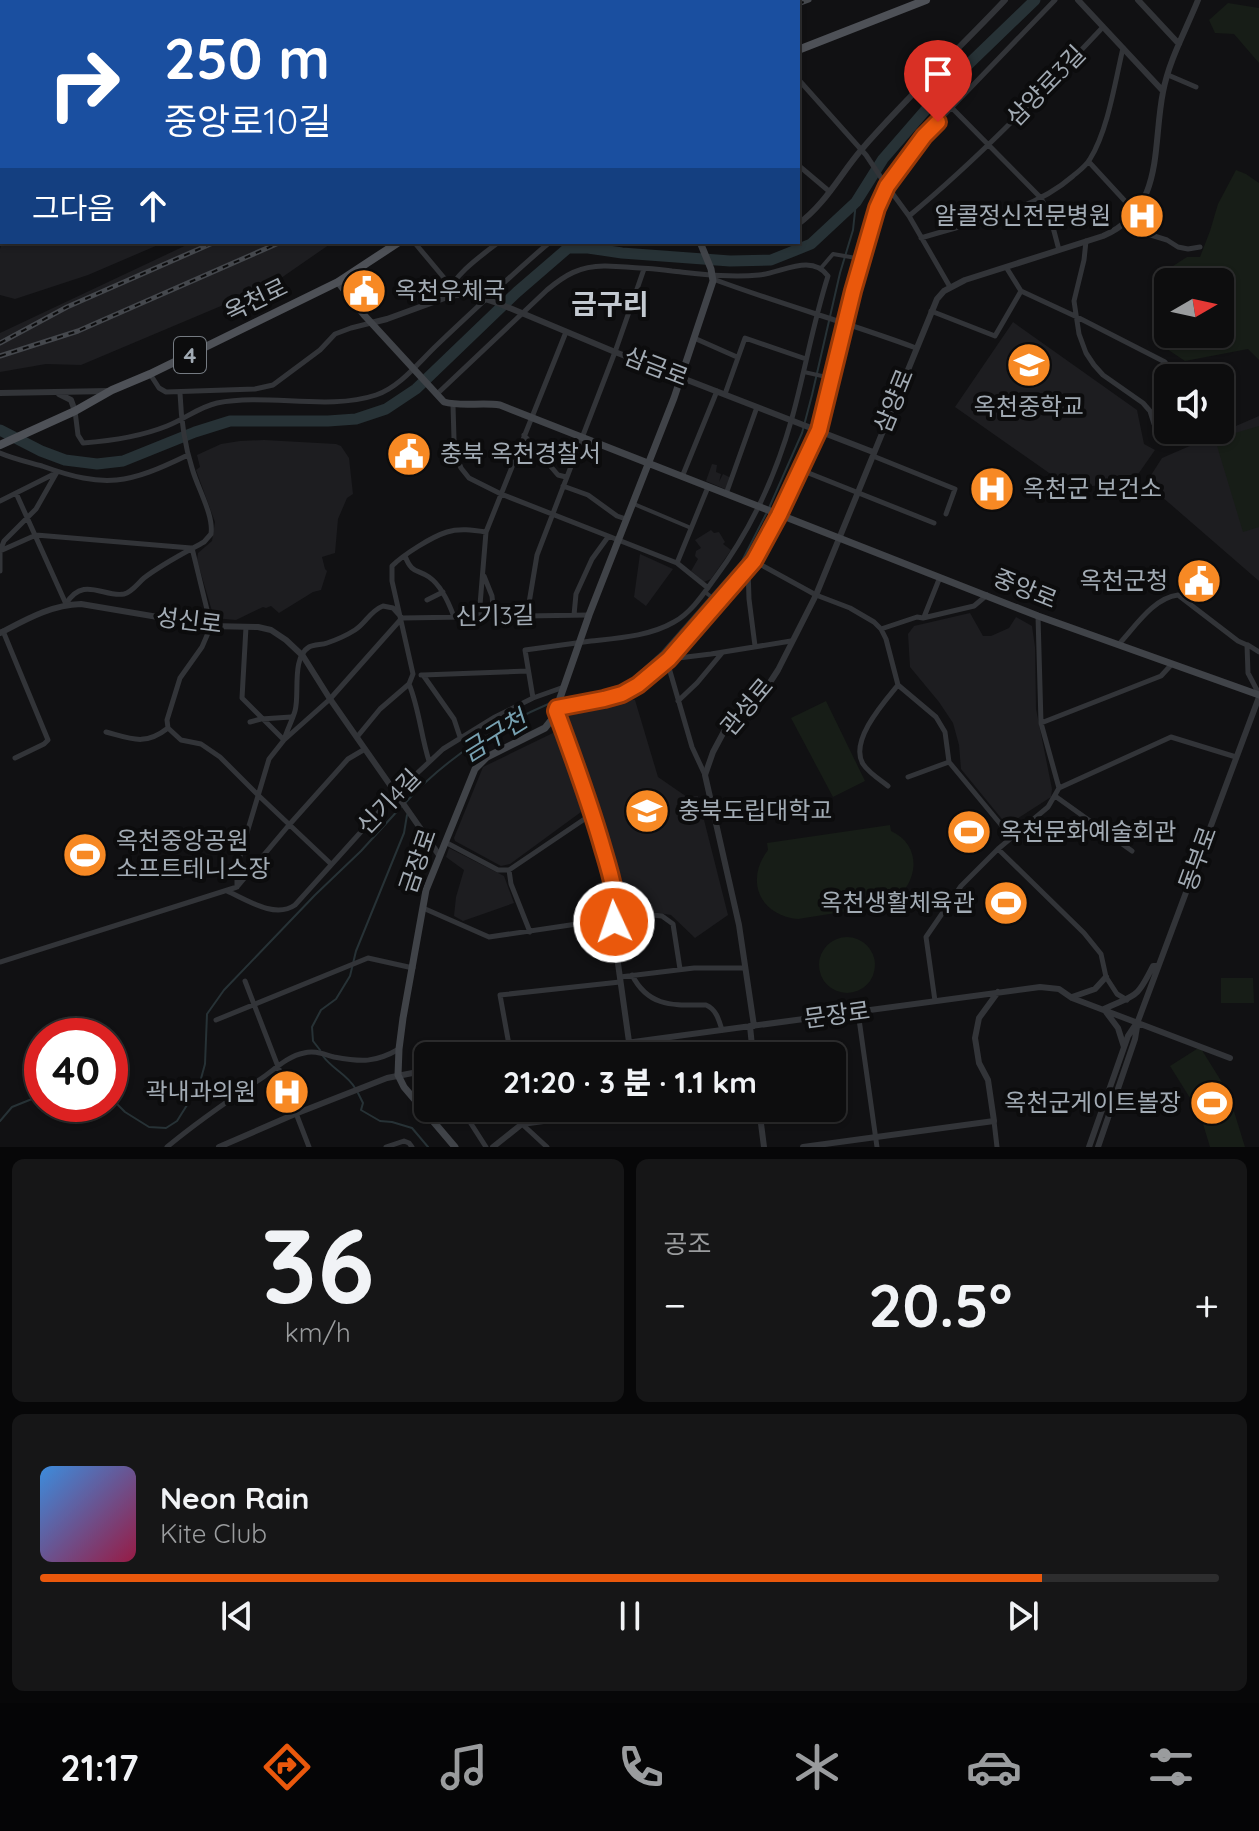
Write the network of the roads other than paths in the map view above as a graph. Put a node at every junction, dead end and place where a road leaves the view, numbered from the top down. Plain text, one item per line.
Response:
1 (926, 0) edge
2 (1002, 0) edge
3 (1055, 0) edge
4 (1078, 0) edge
5 (1138, 0) edge
6 (1198, 0) edge
7 (1103, 27) junction
8 (1179, 44) junction
9 (1123, 48) junction
10 (800, 49) edge
11 (1168, 75) junction
12 (800, 81) edge
13 (1196, 87) dead end
14 (1163, 91) junction
15 (952, 108) junction
16 (988, 145) junction
17 (864, 152) junction
18 (1089, 162) junction
19 (800, 167) edge
20 (885, 184) junction
21 (830, 192) junction
22 (1041, 198) junction
23 (1136, 213) junction
24 (909, 216) junction
25 (1127, 222) junction
26 (800, 223) edge
27 (921, 238) junction
28 (1086, 241) junction
29 (396, 244) edge
30 (416, 244) edge
31 (497, 244) edge
32 (548, 244) edge
33 (701, 244) edge
34 (1200, 247) dead end
35 (1059, 250) junction
36 (862, 259) junction
37 (1006, 267) junction
38 (821, 268) junction
39 (644, 269) junction
40 (712, 274) junction
41 (338, 282) junction
42 (450, 285) junction
43 (950, 287) junction
44 (1021, 291) junction
45 (444, 298) junction
46 (488, 299) junction
47 (931, 311) junction
48 (520, 312) junction
49 (818, 314) junction
50 (1077, 317) junction
51 (844, 322) junction
52 (371, 323) junction
53 (566, 332) junction
54 (694, 337) junction
55 (916, 348) junction
56 (615, 352) junction
57 (737, 357) junction
58 (806, 359) junction
59 (1166, 364) edge
60 (413, 368) junction
61 (804, 372) junction
62 (150, 374) junction
63 (681, 377) junction
64 (831, 378) junction
65 (112, 390) junction
66 (721, 392) junction
67 (0, 393) edge
68 (56, 393) junction
69 (180, 393) junction
70 (434, 393) junction
71 (453, 405) junction
72 (757, 407) junction
73 (75, 411) junction
74 (531, 417) junction
75 (182, 420) junction
76 (793, 421) junction
77 (1154, 424) edge
78 (817, 430) junction
79 (524, 435) junction
80 (581, 437) junction
81 (0, 445) edge
82 (187, 452) junction
83 (0, 453) edge
84 (872, 454) junction
85 (649, 464) junction
86 (801, 470) junction
87 (57, 472) junction
88 (566, 477) junction
89 (682, 477) junction
90 (563, 486) junction
91 (708, 487) junction
92 (858, 492) junction
93 (16, 493) junction
94 (501, 494) junction
95 (726, 494) junction
96 (0, 501) edge
97 (632, 503) junction
98 (761, 508) junction
99 (946, 514) dead end
100 (552, 515) junction
101 (779, 515) junction
102 (28, 518) junction
103 (626, 519) junction
104 (934, 523) dead end
105 (691, 528) junction
106 (486, 532) junction
107 (36, 535) junction
108 (608, 537) junction
109 (838, 538) junction
110 (617, 540) junction
111 (192, 548) junction
112 (0, 551) edge
113 (405, 556) junction
114 (754, 561) junction
115 (677, 563) junction
116 (748, 568) junction
117 (0, 571) edge
118 (482, 571) junction
119 (940, 577) junction
120 (706, 590) junction
121 (443, 592) junction
122 (816, 595) junction
123 (987, 595) junction
124 (427, 600) dead end
125 (718, 602) junction
126 (66, 604) junction
127 (527, 615) junction
128 (574, 615) junction
129 (589, 615) junction
130 (494, 616) junction
131 (1038, 616) junction
132 (454, 617) junction
133 (479, 617) junction
134 (402, 618) junction
135 (923, 618) junction
136 (211, 626) junction
137 (246, 627) junction
138 (881, 629) junction
139 (2, 632) edge
140 (0, 639) edge
141 (791, 641) junction
142 (580, 643) junction
143 (1118, 645) junction
144 (1247, 645) junction
145 (755, 646) junction
146 (723, 652) junction
147 (1259, 652) edge
148 (303, 656) junction
149 (668, 660) junction
150 (1172, 664) junction
151 (411, 668) junction
152 (527, 671) junction
153 (423, 675) junction
154 (409, 684) junction
155 (898, 685) junction
156 (565, 688) junction
157 (1259, 695) edge
158 (533, 698) junction
159 (330, 699) junction
160 (678, 701) junction
161 (556, 710) junction
162 (292, 717) junction
163 (261, 719) junction
164 (250, 722) dead end
165 (1041, 723) junction
166 (168, 728) junction
167 (106, 732) dead end
168 (357, 737) junction
169 (460, 737) junction
170 (284, 740) junction
171 (365, 749) junction
172 (1236, 757) junction
173 (15, 758) dead end
174 (429, 761) junction
175 (949, 762) junction
176 (705, 775) junction
177 (908, 777) dead end
178 (888, 786) dead end
179 (1059, 788) junction
180 (396, 793) junction
181 (258, 795) junction
182 (1055, 796) junction
183 (592, 814) junction
184 (289, 825) junction
185 (1012, 838) junction
186 (444, 842) junction
187 (998, 849) junction
188 (1132, 851) dead end
189 (439, 855) junction
190 (331, 864) junction
191 (509, 870) junction
192 (237, 887) junction
193 (226, 891) junction
194 (423, 908) junction
195 (615, 911) junction
196 (614, 922) junction
197 (530, 932) junction
198 (0, 962) edge
199 (1158, 966) junction
200 (413, 968) junction
201 (745, 968) junction
202 (680, 969) junction
203 (632, 975) junction
204 (1106, 977) junction
205 (620, 980) junction
206 (245, 981) dead end
207 (998, 992) junction
208 (1072, 998) junction
209 (1127, 1000) junction
210 (935, 1001) junction
211 (254, 1005) junction
212 (1104, 1009) junction
213 (858, 1012) junction
214 (216, 1020) dead end
215 (1138, 1021) junction
216 (752, 1026) junction
217 (722, 1030) junction
218 (508, 1042) edge
219 (629, 1042) joint
220 (753, 1042) edge
221 (1124, 1047) junction
222 (399, 1049) junction
223 (1230, 1058) dead end
224 (278, 1067) junction
225 (414, 1074) edge
226 (398, 1075) junction
227 (295, 1114) junction
228 (994, 1121) junction
229 (470, 1122) edge
230 (536, 1122) edge
231 (761, 1122) edge
232 (522, 1124) junction
233 (876, 1138) junction
234 (167, 1147) edge
235 (219, 1147) edge
236 (309, 1147) edge
237 (386, 1147) edge
238 (412, 1147) edge
239 (455, 1147) edge
240 (486, 1147) edge
241 (493, 1147) edge
242 (547, 1147) edge
243 (764, 1147) edge
244 (803, 1147) edge
245 (877, 1147) edge
246 (997, 1147) edge
247 (1089, 1147) edge
248 (1098, 1147) edge

1 - 10 main road
2 - 17 street
3 - 15 street
4 - 7 street, 삼양로3길
5 - 8 street
6 - 8 street
7 - 9 street, 삼양로3길
7 - 16 street, 삼양로3길
8 - 11 street
9 - 14 street, 삼양로3길
9 - 18 street
11 - 13 street
11 - 14 street
12 - 17 street
14 - 23 street
15 - 16 street
15 - 20 street
16 - 22 street
16 - 24 street, 삼양로3길
17 - 20 street
17 - 21 street
18 - 22 street
18 - 23 street
19 - 21 street
20 - 24 street
20 - 36 street
21 - 26 street
22 - 27 street
22 - 35 street
23 - 25 street
24 - 27 street
25 - 28 street
25 - 34 street
27 - 43 street
28 - 35 street
28 - 50 street
29 - 41 main road, 옥천로 / 4
30 - 42 street
31 - 42 street
32 - 46 street
33 - 40 main road
35 - 37 street
36 - 38 street
36 - 51 street
37 - 43 street
37 - 44 street
38 - 40 street
38 - 49 street
39 - 40 street
39 - 48 street
39 - 56 street
40 - 49 street
40 - 54 main road
41 - 52 main road
41 - 62 main road, 옥천로 / 4
42 - 45 street
43 - 47 street, 삼양로
44 - 47 street
44 - 50 street
45 - 46 street
45 - 52 street
46 - 48 street, 삼금로
46 - 60 street
47 - 55 street, 삼양로
48 - 53 street, 삼금로
48 - 70 street
49 - 51 street
49 - 58 street
50 - 59 street
50 - 77 street
51 - 55 street
51 - 64 street
52 - 60 main road
52 - 69 street
53 - 56 street, 삼금로
53 - 74 street
54 - 57 street
54 - 63 main road
55 - 84 street, 삼양로
56 - 63 street, 삼금로
56 - 80 street
57 - 58 street
57 - 66 street
58 - 61 street
60 - 70 main road
60 - 75 street
61 - 64 street
61 - 76 street
62 - 65 main road, 옥천로 / 4
62 - 69 street
63 - 66 street, 삼금로
63 - 85 main road
64 - 78 street
65 - 68 street
65 - 73 main road, 옥천로 / 4
66 - 72 street, 삼금로
66 - 89 street
67 - 68 street
68 - 73 street
69 - 75 street
70 - 71 main road
71 - 74 main road
71 - 94 street
72 - 76 street, 삼금로
72 - 95 street
73 - 75 street
73 - 81 main road, 옥천로 / 4
74 - 79 street
74 - 80 main road
75 - 82 street
76 - 78 street, 삼금로
76 - 98 street
78 - 84 street
78 - 86 street
79 - 88 street
79 - 94 street
80 - 85 main road
80 - 88 street
82 - 87 street
82 - 111 street
83 - 87 street
84 - 92 street, 삼양로
84 - 99 street
85 - 89 main road
85 - 97 main road
86 - 92 street
86 - 101 street
87 - 93 street
87 - 102 street
88 - 90 street
89 - 91 main road
90 - 100 street
90 - 103 street
91 - 95 main road
91 - 105 street
92 - 104 street
92 - 109 street, 삼양로
93 - 96 street
93 - 102 street
94 - 100 street
94 - 106 street
95 - 98 main road
97 - 103 main road
97 - 105 street
98 - 101 main road, 중앙로
98 - 120 street
100 - 108 street
100 - 127 street
101 - 109 main road, 중앙로
101 - 114 street
102 - 107 street
102 - 112 street
103 - 110 main road
105 - 115 street
106 - 113 street
106 - 118 street
107 - 111 street
107 - 112 street
107 - 126 street
108 - 110 street
108 - 128 street
109 - 119 main road, 중앙로
109 - 122 street, 관성로
110 - 115 street
110 - 129 main road
111 - 126 street
111 - 136 street
112 - 117 street
113 - 121 street
113 - 134 street
114 - 116 street
114 - 122 street
115 - 120 street
116 - 125 street
116 - 145 street
118 - 130 street
118 - 133 street
119 - 123 main road, 중앙로
119 - 135 street
120 - 125 street
120 - 142 street
121 - 124 street
121 - 132 street
122 - 138 street
122 - 141 street, 관성로
123 - 131 main road, 중앙로
123 - 135 street
125 - 149 street
126 - 136 street, 성신로
126 - 139 street, 성신로
127 - 128 street, 신기3길
127 - 130 street, 신기3길
128 - 129 street, 신기3길
129 - 142 main road
130 - 133 street, 신기3길
131 - 143 main road, 중앙로
131 - 165 street
132 - 133 street, 신기3길
132 - 134 street, 신기3길
134 - 148 street, 신기3길
134 - 151 street
134 - 159 street
135 - 138 street
136 - 137 street, 성신로
136 - 166 street
137 - 148 street, 성신로
137 - 163 street
138 - 155 street
139 - 140 street
139 - 173 street
141 - 145 street
141 - 176 street, 관성로
142 - 152 street
142 - 156 main road
143 - 144 street
143 - 150 main road, 중앙로
144 - 147 street
144 - 157 street
145 - 146 street
146 - 149 street
146 - 160 street
148 - 159 street, 성신로
148 - 162 street
149 - 160 street
149 - 161 street
150 - 157 main road, 중앙로
150 - 165 street
151 - 153 street
151 - 154 street
152 - 153 street
152 - 158 street
153 - 169 street
154 - 168 street
154 - 174 street
155 - 175 street
155 - 178 street
156 - 158 street, 신기4길
156 - 161 main road
157 - 172 street, 동부로
158 - 169 street, 신기4길
159 - 168 street, 성신로
159 - 170 street
160 - 176 street
161 - 183 street
161 - 186 main road, 금장로
162 - 163 street
162 - 170 street
163 - 164 street
163 - 170 street
165 - 179 street
166 - 167 street
166 - 181 street
168 - 171 street, 성신로
169 - 174 street, 신기4길
170 - 181 street
171 - 180 street, 성신로
171 - 184 street
172 - 179 street
172 - 199 street, 동부로
174 - 180 street, 신기4길
175 - 177 street
175 - 185 street
176 - 201 street
179 - 182 street
180 - 189 street, 성신로
180 - 190 street, 신기4길
181 - 184 street
181 - 192 street
182 - 185 street
182 - 188 street
183 - 191 street
183 - 195 street
184 - 190 street
184 - 192 street
185 - 187 street
186 - 189 main road, 금장로
186 - 191 street
187 - 204 street
187 - 210 street
189 - 194 main road, 금장로
190 - 193 street, 신기4길
191 - 197 street
192 - 193 street
193 - 198 street
194 - 197 street
194 - 200 main road, 금장로
195 - 196 street
195 - 202 street
196 - 197 street
196 - 205 street
199 - 209 street
199 - 215 street, 동부로
200 - 211 street
200 - 222 main road, 금장로
201 - 202 street
201 - 216 street
202 - 203 street
203 - 205 street
203 - 217 street
204 - 208 street
204 - 209 street
205 - 218 street
205 - 219 street
206 - 211 street
207 - 208 street, 문장로
207 - 210 street, 문장로
207 - 228 street
208 - 212 street, 문장로
209 - 212 street
210 - 213 street, 문장로
211 - 214 street
211 - 224 street
212 - 215 street, 문장로
212 - 221 street
213 - 216 street, 문장로
213 - 233 street
215 - 221 street, 동부로
215 - 223 street, 문장로
215 - 248 street, 동부로
216 - 217 street, 문장로
216 - 220 street
217 - 219 street, 문장로
221 - 247 street, 동부로
222 - 224 street
222 - 226 main road, 금장로
224 - 227 street
224 - 234 street
225 - 226 street
226 - 227 street
226 - 239 main road
227 - 235 street
227 - 236 street
228 - 233 street
228 - 246 street
229 - 240 street
230 - 232 street
231 - 243 street
232 - 241 street
232 - 242 street
233 - 244 street
233 - 245 street
237 - 238 street

